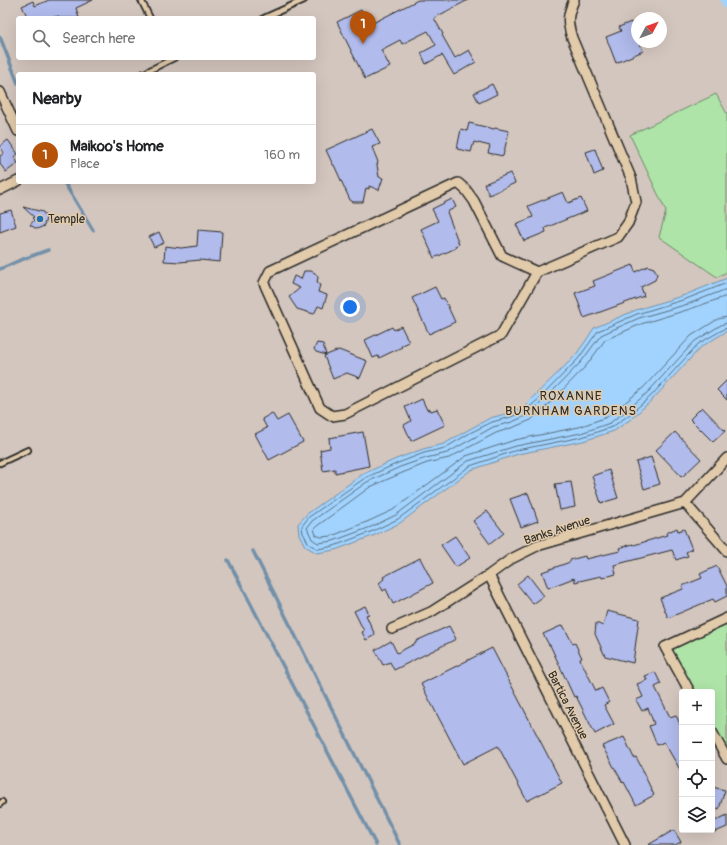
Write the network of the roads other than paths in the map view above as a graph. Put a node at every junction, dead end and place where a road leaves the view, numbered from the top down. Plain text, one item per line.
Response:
1 (141, 0) edge
2 (304, 0) edge
3 (574, 0) edge
4 (149, 16) edge
5 (268, 16) edge
6 (168, 60) edge
7 (146, 72) edge
8 (0, 92) edge
9 (16, 126) edge
10 (16, 182) edge
11 (0, 190) edge
12 (537, 272) junction
13 (28, 450) dead end
14 (727, 458) edge
15 (0, 463) edge
16 (685, 504) junction
17 (727, 550) edge
18 (489, 575) junction
19 (727, 618) edge
20 (392, 630) dead end
21 (688, 689) edge
22 (715, 737) edge
23 (727, 759) edge
24 (625, 845) edge

1 - 4 lane
2 - 5 lane
3 - 12 street
6 - 7 lane
8 - 9 street
10 - 11 street
12 - 12 street
13 - 15 lane
14 - 16 street
16 - 17 street
16 - 18 street, Banks Avenue
18 - 20 street, Banks Avenue
18 - 24 street, Bartica Avenue
19 - 21 street
22 - 23 street

